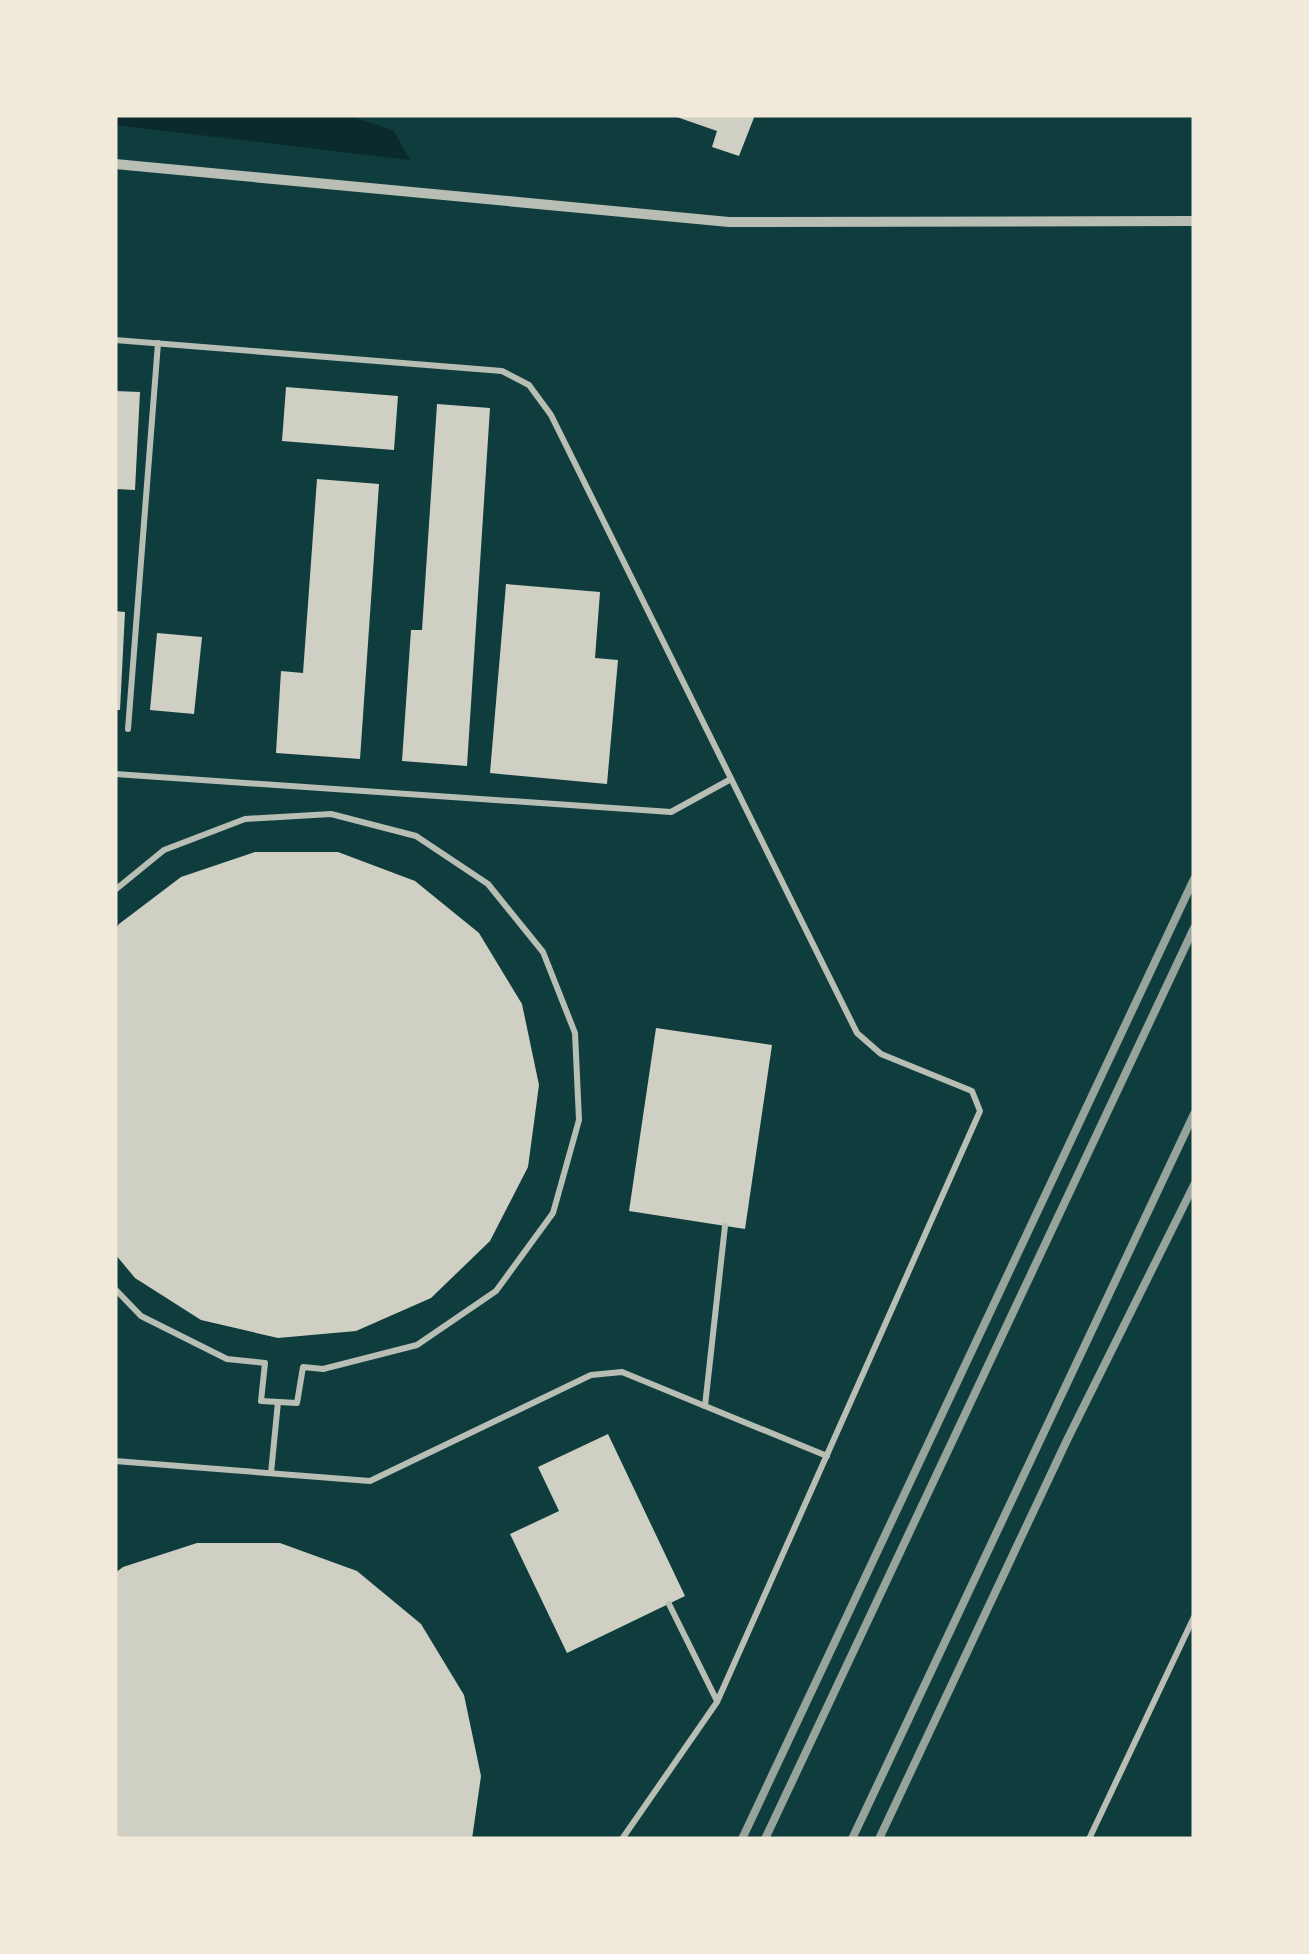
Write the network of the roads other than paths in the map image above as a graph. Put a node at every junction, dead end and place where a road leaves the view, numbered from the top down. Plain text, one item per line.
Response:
1 (115, 164) edge
2 (1194, 222) edge
3 (115, 340) edge
4 (158, 343) junction
5 (128, 729) dead end
6 (115, 774) edge
7 (731, 779) junction
8 (115, 890) edge
9 (726, 1226) dead end
10 (115, 1290) edge
11 (278, 1402) junction
12 (705, 1406) junction
13 (826, 1456) junction
14 (115, 1461) edge
15 (272, 1473) junction
16 (669, 1604) dead end
17 (1194, 1616) edge
18 (717, 1702) junction
19 (622, 1839) edge
20 (1089, 1839) edge

1 - 2 street
3 - 4 lane
4 - 5 lane
4 - 7 lane
6 - 7 lane
7 - 13 lane
8 - 11 lane
9 - 12 lane
10 - 11 lane
11 - 15 lane
12 - 13 lane
12 - 15 lane
13 - 18 lane
14 - 15 lane
16 - 18 lane
17 - 20 lane
18 - 19 lane

